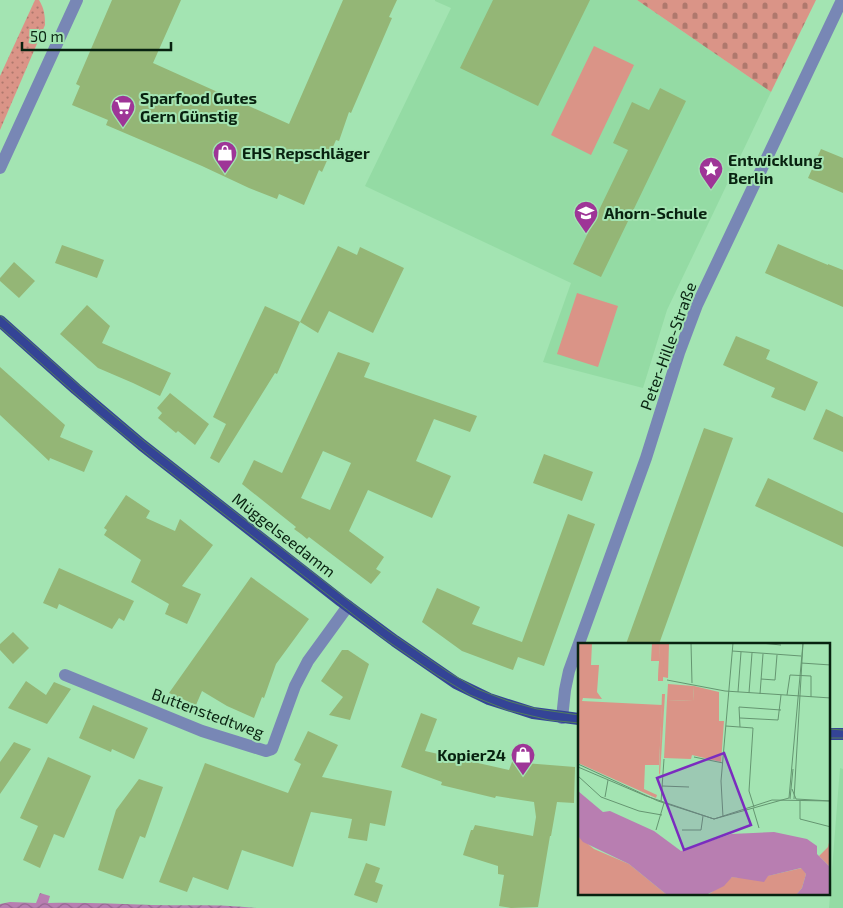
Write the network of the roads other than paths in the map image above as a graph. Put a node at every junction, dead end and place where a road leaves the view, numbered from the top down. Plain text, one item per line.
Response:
1 (77, 0) edge
2 (842, 0) edge
3 (0, 168) edge
4 (0, 321) edge
5 (348, 606) junction
6 (579, 643) edge
7 (578, 646) edge
8 (65, 675) dead end
9 (562, 718) junction
10 (578, 719) edge
11 (830, 734) edge
12 (843, 734) edge

1 - 3 street
2 - 6 street, Peter-Hille-Straße
4 - 5 main road, Müggelseedamm
5 - 8 street, Buttenstedtweg
5 - 9 main road, Müggelseedamm
7 - 9 street, Peter-Hille-Straße
9 - 10 main road, Müggelseedamm
11 - 12 main road

